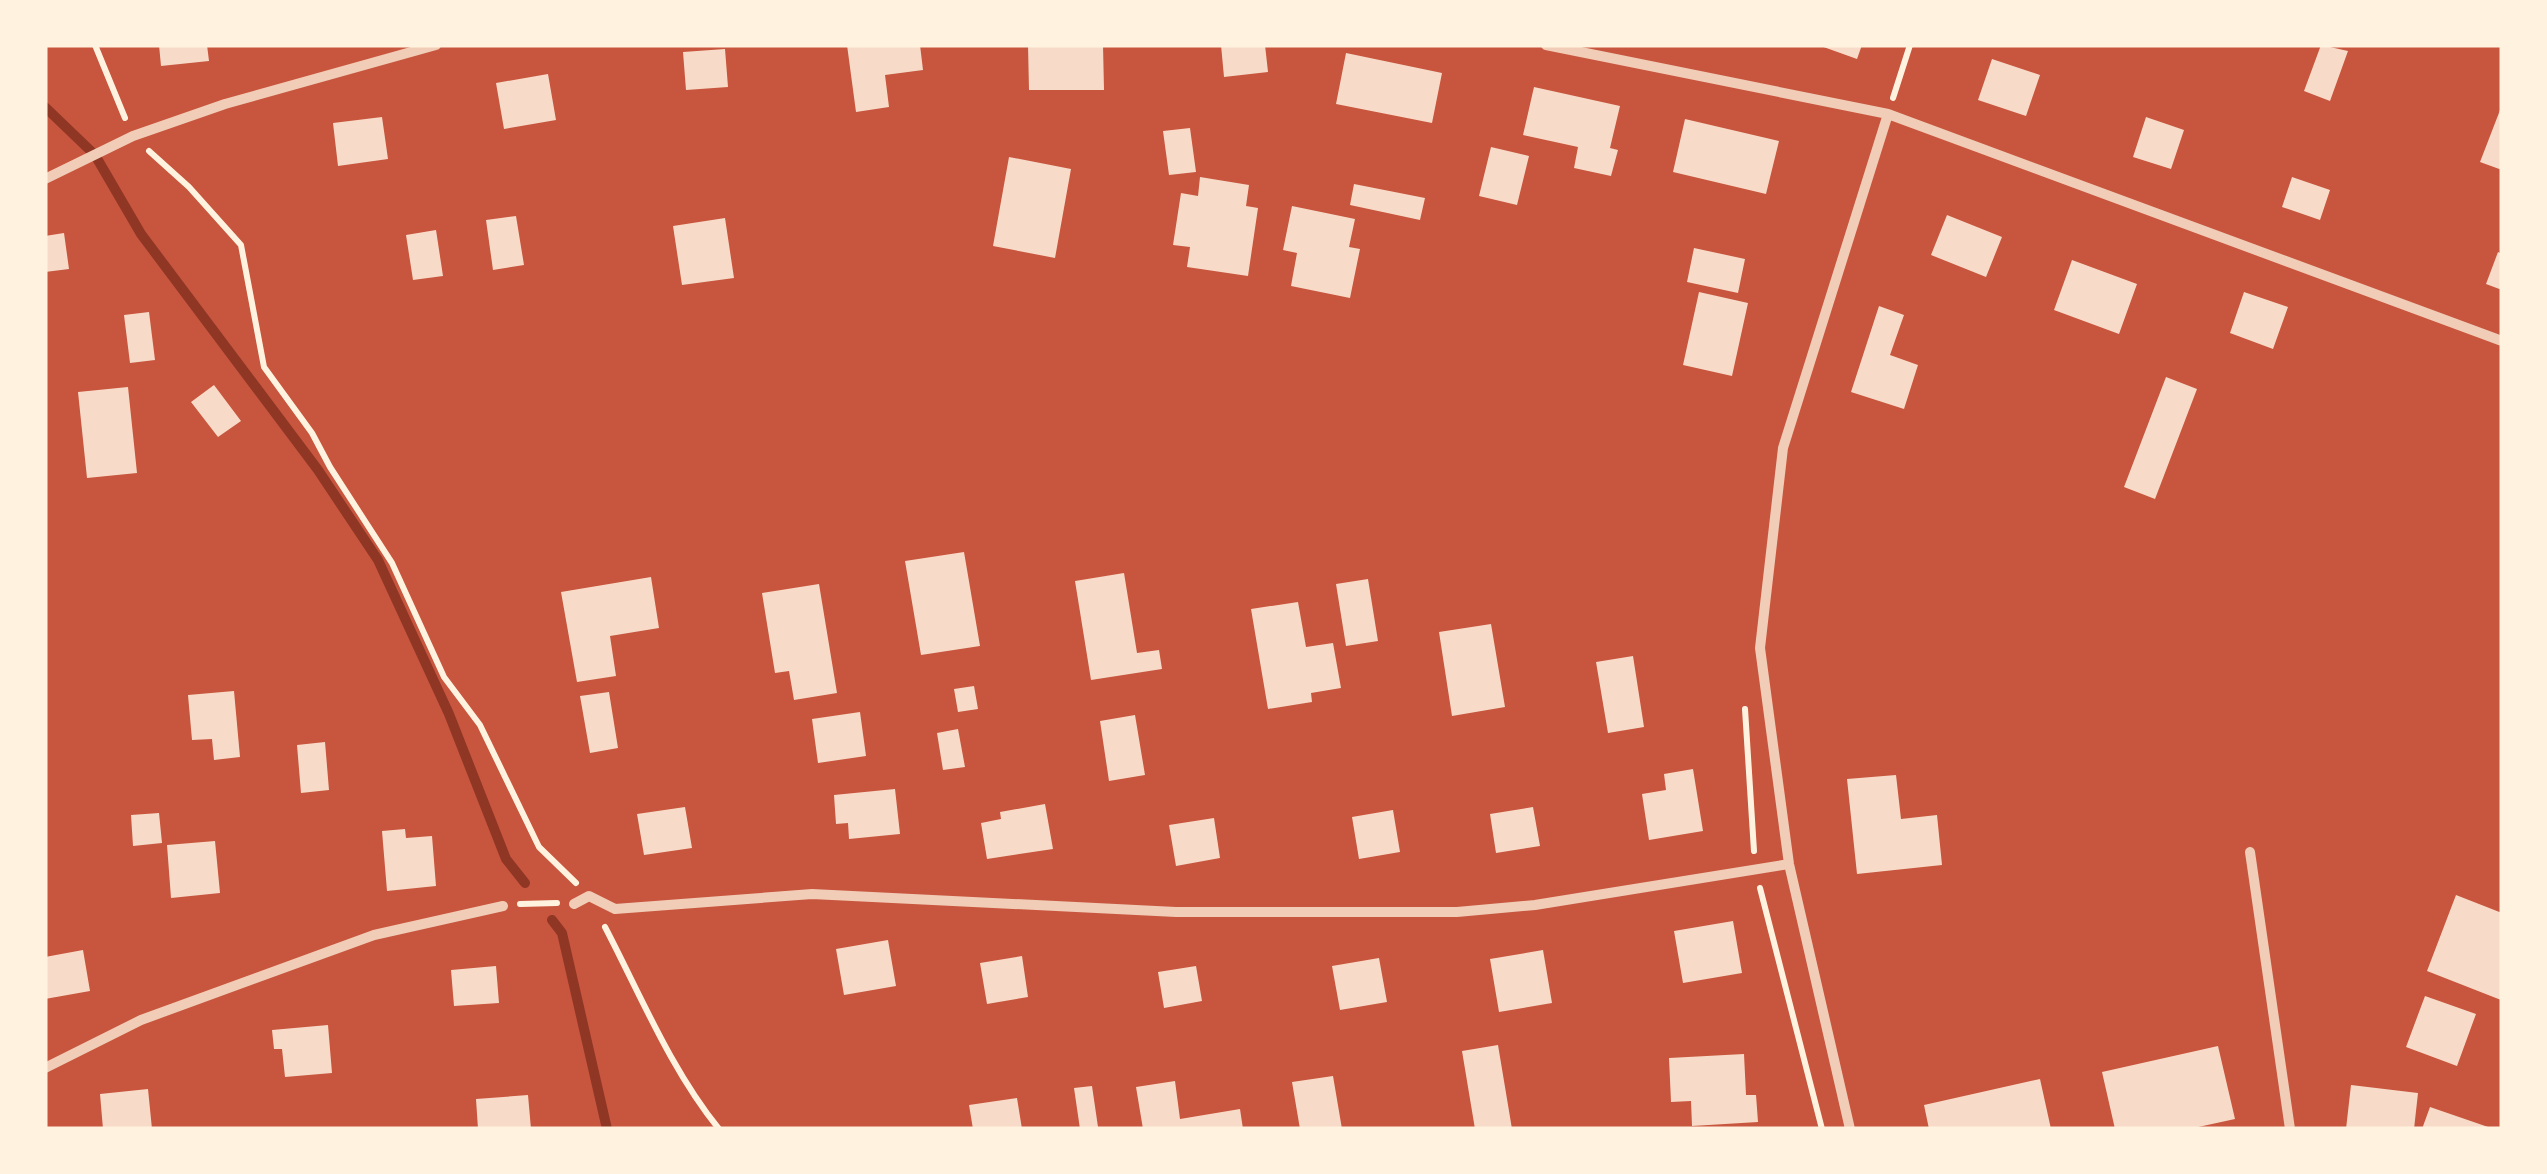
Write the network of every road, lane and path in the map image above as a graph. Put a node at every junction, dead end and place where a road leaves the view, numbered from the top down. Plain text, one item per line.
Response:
1 (95, 45) edge
2 (436, 45) edge
3 (1546, 45) edge
4 (1910, 45) edge
5 (1888, 114) junction
6 (133, 136) junction
7 (45, 179) edge
8 (2502, 341) edge
9 (2250, 852) dead end
10 (1789, 864) junction
11 (589, 896) junction
12 (574, 904) joint
13 (503, 906) joint
14 (45, 1068) edge
15 (719, 1129) edge
16 (1850, 1129) edge
17 (2290, 1129) edge

1 - 6 path
2 - 6 street
3 - 5 street
4 - 5 path
5 - 8 street
5 - 10 street
6 - 7 street
6 - 11 path
9 - 17 street
10 - 11 street
10 - 16 street
11 - 12 street
11 - 15 path
12 - 13 path
13 - 14 street

